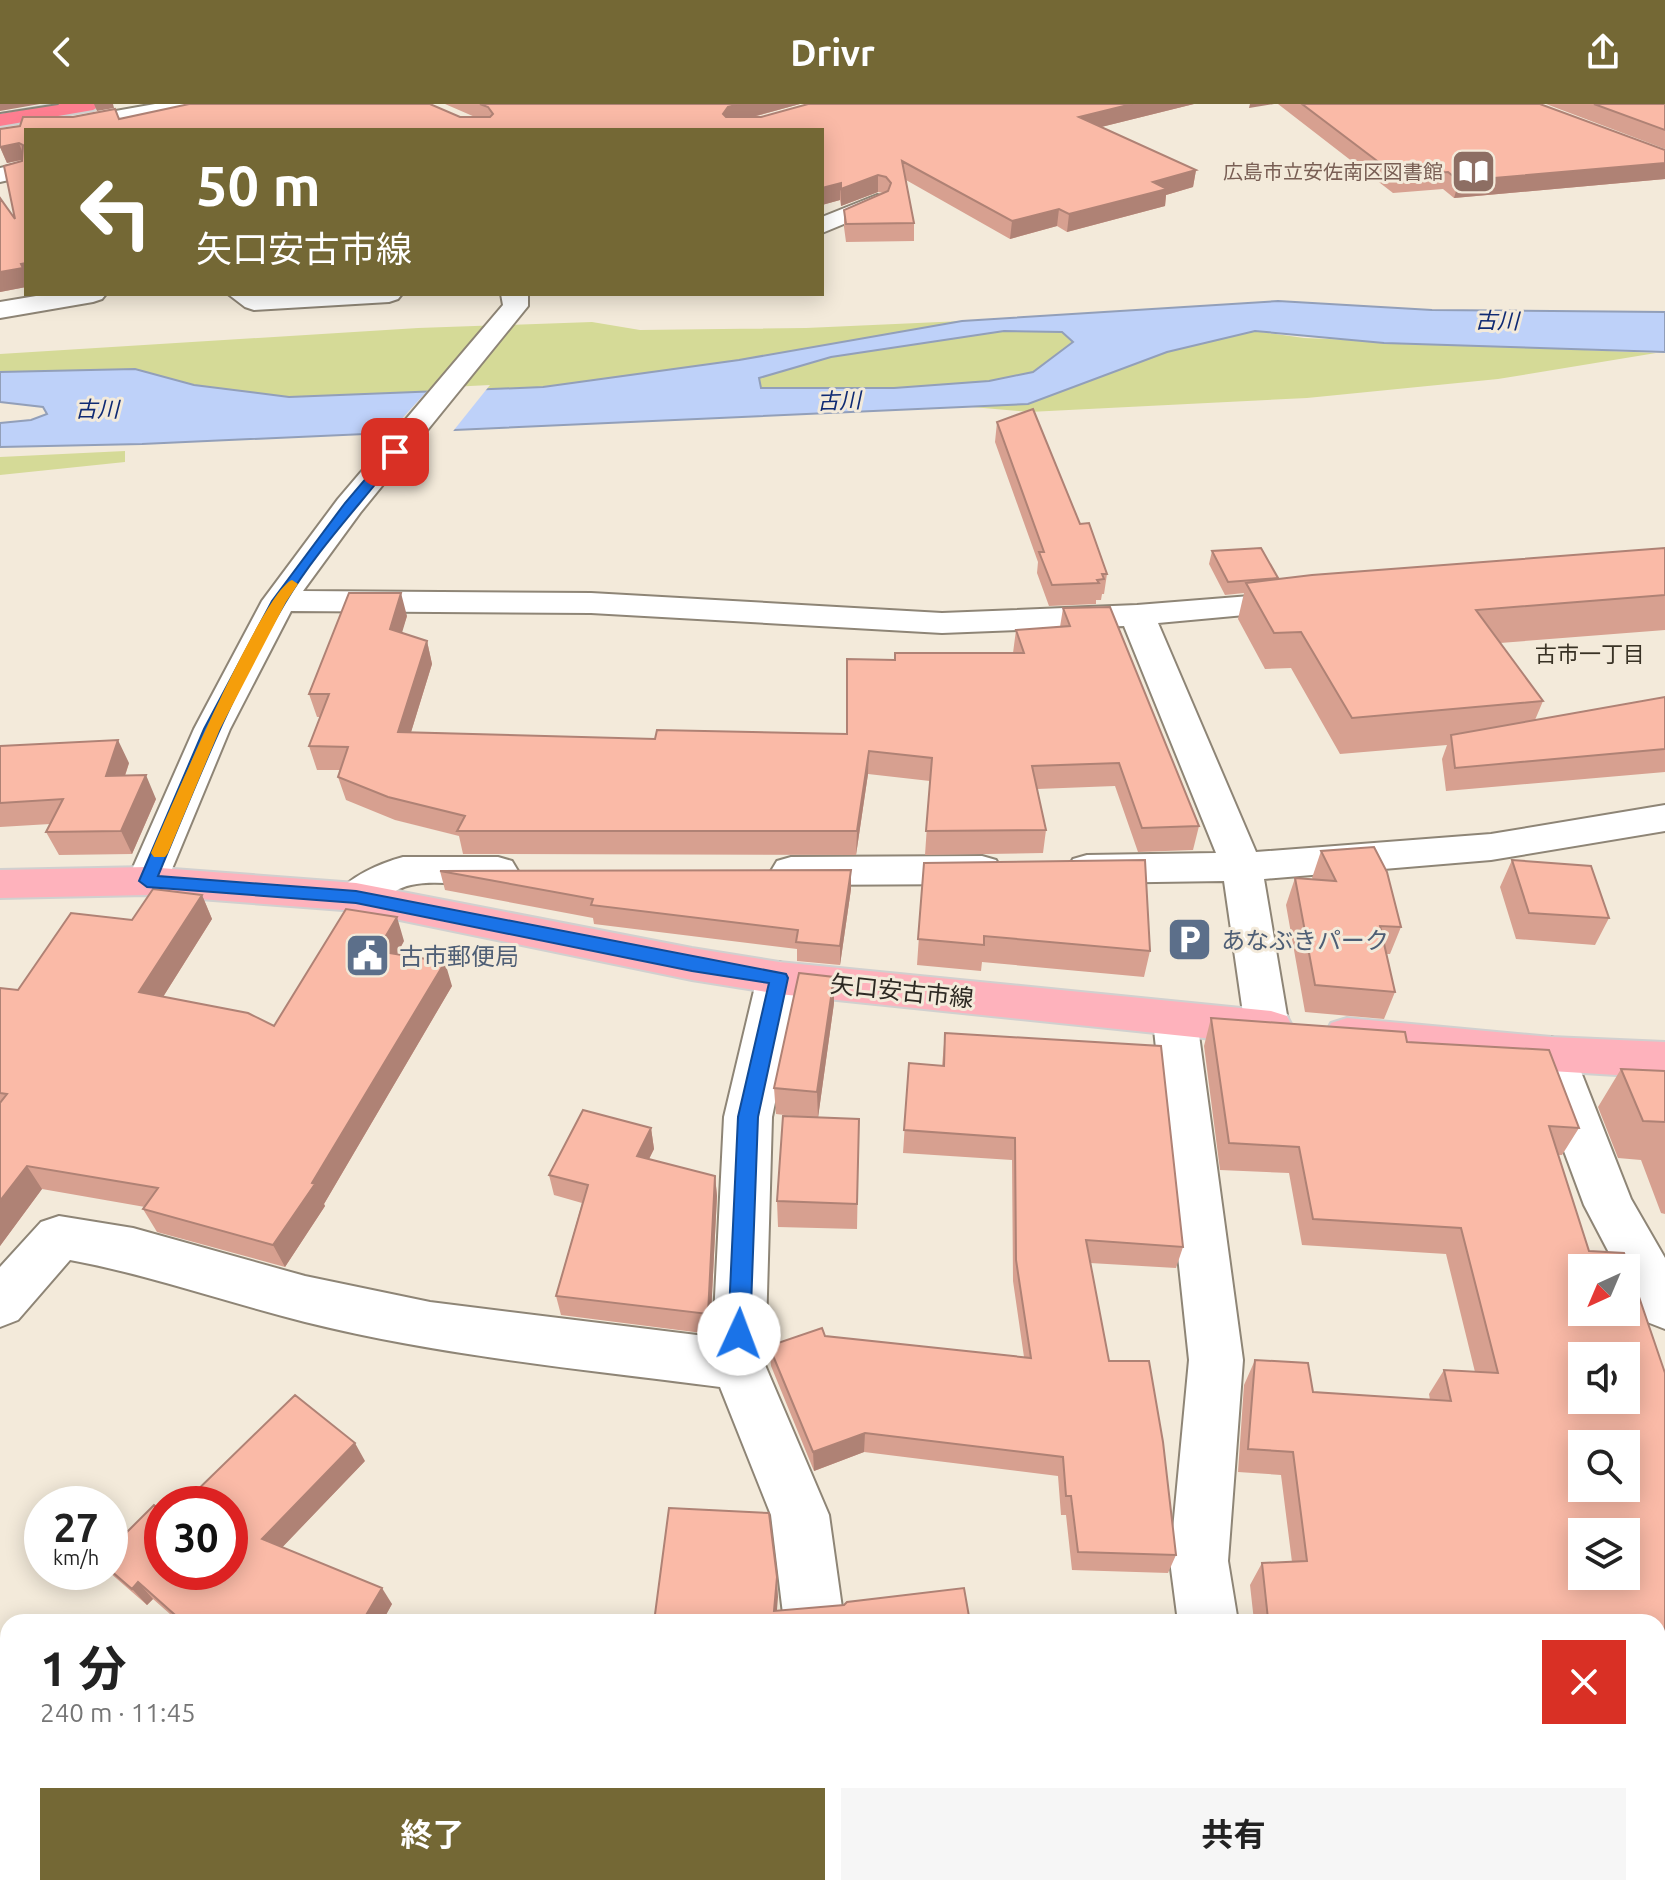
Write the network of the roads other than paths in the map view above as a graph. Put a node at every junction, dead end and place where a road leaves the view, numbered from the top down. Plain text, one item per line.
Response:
1 (94, 104) edge
2 (190, 104) edge
3 (0, 120) edge
4 (50, 128) edge
5 (54, 128) edge
6 (24, 133) edge
7 (0, 137) edge
8 (24, 169) edge
9 (0, 175) edge
10 (877, 202) edge
11 (824, 225) edge
12 (81, 296) edge
13 (244, 296) edge
14 (355, 296) edge
15 (515, 299) edge
16 (0, 310) edge
17 (279, 601) junction
18 (1287, 603) edge
19 (1137, 615) junction
20 (1665, 818) edge
21 (1242, 867) junction
22 (530, 871) edge
23 (754, 871) edge
24 (147, 881) junction
25 (0, 884) edge
26 (356, 897) junction
27 (779, 978) junction
28 (1175, 1020) junction
29 (1267, 1027) junction
30 (1551, 1054) junction
31 (1665, 1060) edge
32 (0, 1304) edge
33 (1665, 1306) edge
34 (738, 1365) junction
35 (813, 1614) edge
36 (1207, 1614) edge

1 - 3 highway
1 - 4 street
2 - 5 street
6 - 7 street
8 - 9 street
10 - 11 street
12 - 16 street
13 - 14 street
15 - 17 street
17 - 19 street
17 - 24 street
18 - 19 street
19 - 21 street
20 - 21 street
21 - 23 street
21 - 29 street
22 - 26 street
24 - 25 main road, 矢口安古市線
24 - 26 main road, 矢口安古市線
26 - 27 main road, 矢口安古市線
27 - 28 main road, 矢口安古市線
27 - 34 street
28 - 29 main road, 矢口安古市線
28 - 36 street
29 - 30 main road, 矢口安古市線
30 - 31 main road, 矢口安古市線
30 - 33 street
32 - 34 street
34 - 35 street

